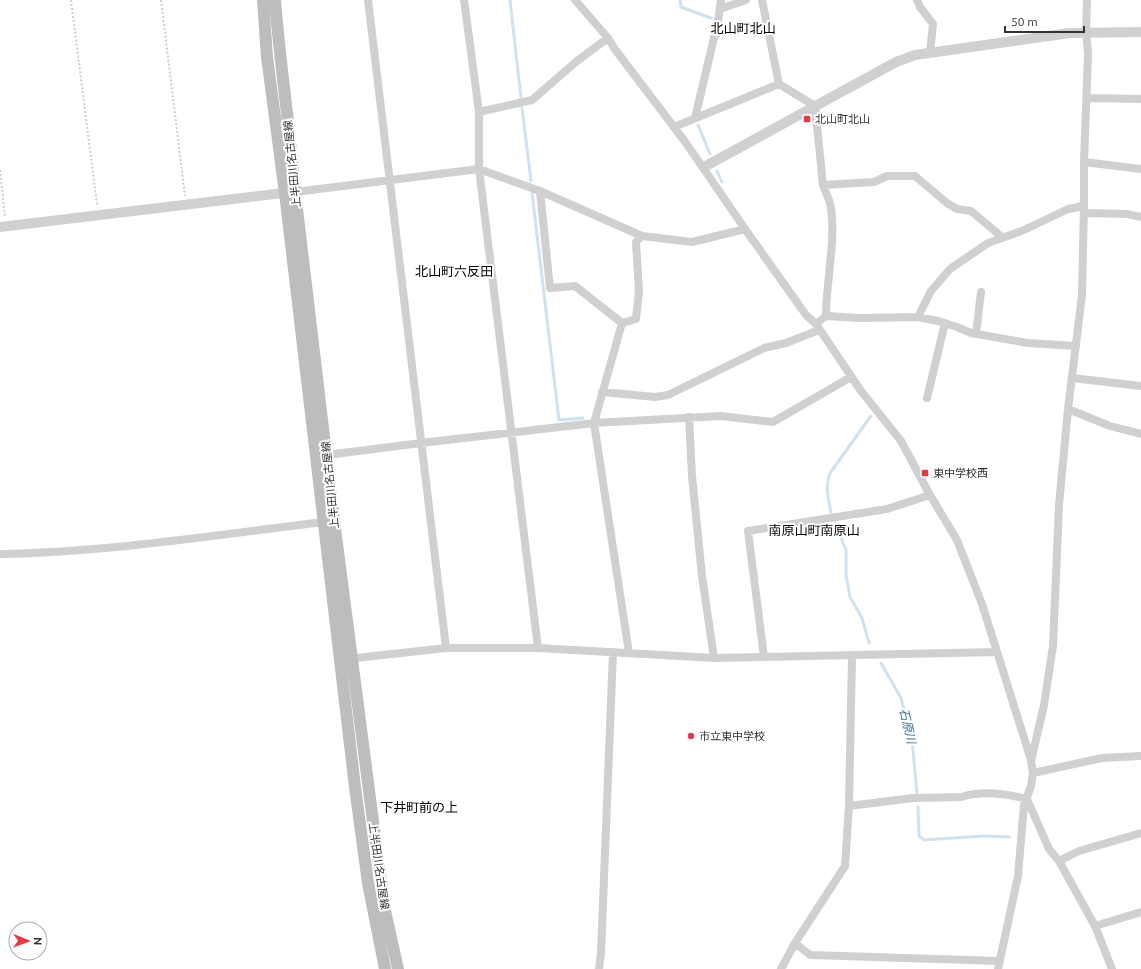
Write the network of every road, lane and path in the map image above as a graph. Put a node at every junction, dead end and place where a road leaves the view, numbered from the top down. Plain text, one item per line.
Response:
1 (72, 0) edge
2 (161, 0) edge
3 (263, 0) edge
4 (276, 0) edge
5 (368, 0) edge
6 (464, 0) edge
7 (575, 0) edge
8 (746, 0) edge
9 (762, 0) edge
10 (917, 0) edge
11 (1086, 0) edge
12 (720, 4) edge
13 (1086, 32) junction
14 (1141, 32) edge
15 (608, 38) junction
16 (930, 53) junction
17 (779, 84) junction
18 (1087, 98) junction
19 (1141, 99) edge
20 (816, 106) junction
21 (479, 112) junction
22 (696, 118) junction
23 (674, 127) junction
24 (1084, 162) junction
25 (704, 167) junction
26 (479, 169) junction
27 (1141, 169) edge
28 (0, 170) edge
29 (389, 180) junction
30 (823, 185) junction
31 (540, 191) junction
32 (290, 192) junction
33 (186, 205) junction
34 (1084, 209) junction
35 (98, 215) junction
36 (1141, 217) edge
37 (3, 227) edge
38 (745, 229) junction
39 (642, 236) junction
40 (1002, 237) junction
41 (981, 292) dead end
42 (826, 316) junction
43 (918, 317) junction
44 (622, 323) junction
45 (945, 323) junction
46 (818, 327) junction
47 (976, 334) junction
48 (1076, 346) junction
49 (851, 377) junction
50 (1072, 378) junction
51 (1141, 386) edge
52 (602, 392) junction
53 (926, 398) dead end
54 (1068, 409) junction
55 (689, 417) junction
56 (594, 423) junction
57 (512, 433) junction
58 (1141, 434) edge
59 (421, 443) junction
60 (327, 455) junction
61 (930, 495) junction
62 (323, 522) junction
63 (0, 554) edge
64 (446, 648) junction
65 (538, 648) junction
66 (613, 652) junction
67 (997, 652) junction
68 (629, 653) junction
69 (852, 656) junction
70 (764, 657) junction
71 (353, 658) junction
72 (714, 658) junction
73 (339, 660) junction
74 (1141, 756) edge
75 (1031, 761) junction
76 (1033, 773) junction
77 (1027, 798) junction
78 (849, 806) junction
79 (1141, 833) edge
80 (1059, 862) junction
81 (1141, 912) edge
82 (1095, 926) junction
83 (796, 943) junction
84 (999, 965) edge
85 (385, 969) edge
86 (398, 969) edge
87 (599, 969) edge
88 (781, 969) edge
89 (1112, 969) edge

1 - 35 path
2 - 33 path
3 - 32 main road, 上半田川名古屋線
4 - 32 main road, 上半田川名古屋線
5 - 29 street
6 - 21 street
7 - 15 street
8 - 12 street
9 - 17 street
10 - 16 street
11 - 13 street
12 - 22 street
13 - 14 street
13 - 16 street
13 - 18 street
15 - 21 street
15 - 23 street
16 - 20 street
17 - 20 street
17 - 22 street
18 - 19 street
18 - 24 street
20 - 25 street
20 - 30 street
21 - 26 street
22 - 23 street
23 - 25 street
24 - 27 street
24 - 34 street
25 - 38 street
26 - 29 street
26 - 31 street
26 - 57 street
28 - 37 path
29 - 32 street
29 - 59 street
30 - 40 street
30 - 42 street
31 - 39 street
31 - 44 street
32 - 33 street
32 - 60 main road, 上半田川名古屋線
32 - 62 main road, 上半田川名古屋線
33 - 35 street
34 - 36 street
34 - 40 street
34 - 48 street
35 - 37 street
38 - 39 street
38 - 46 street
39 - 44 street
40 - 43 street
41 - 47 street
42 - 43 street
42 - 46 street
43 - 45 street
44 - 52 street
45 - 47 street
45 - 53 street
46 - 49 street
46 - 52 street
47 - 48 street
48 - 50 street
49 - 55 street
49 - 61 street
50 - 51 street
50 - 54 street
52 - 56 street
54 - 58 street
54 - 75 street
55 - 56 street
55 - 72 street
56 - 57 street
56 - 68 street
57 - 59 street
57 - 65 street
59 - 60 street
59 - 64 street
60 - 71 main road, 上半田川名古屋線
61 - 67 street
61 - 70 street
62 - 63 street
62 - 73 main road, 上半田川名古屋線
64 - 65 street
64 - 71 street
65 - 66 street
66 - 68 street
66 - 87 street
67 - 69 street
67 - 75 street
68 - 72 street
69 - 70 street
69 - 78 street
70 - 72 street
71 - 73 street
71 - 86 main road, 上半田川名古屋線
73 - 85 main road, 上半田川名古屋線
74 - 76 street
75 - 76 street
76 - 77 street
77 - 78 street
77 - 80 street
77 - 84 street
78 - 83 street
79 - 80 street
80 - 82 street
81 - 82 street
82 - 89 street
83 - 84 street
83 - 88 street

